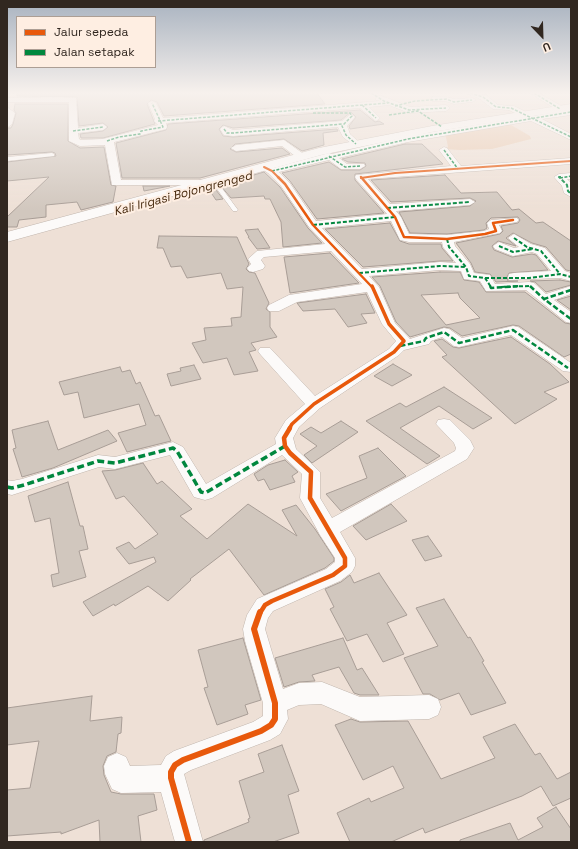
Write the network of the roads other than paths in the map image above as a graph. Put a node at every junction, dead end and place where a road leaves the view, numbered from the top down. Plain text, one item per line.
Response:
1 (73, 133) edge
2 (140, 133) edge
3 (227, 133) edge
4 (271, 133) edge
5 (345, 133) edge
6 (421, 133) edge
7 (430, 133) edge
8 (562, 133) edge
9 (404, 137) junction
10 (571, 137) edge
11 (107, 142) junction
12 (369, 144) junction
13 (236, 148) dead end
14 (444, 150) dead end
15 (324, 155) junction
16 (52, 156) dead end
17 (302, 157) junction
18 (7, 159) edge
19 (569, 163) edge
20 (360, 166) dead end
21 (268, 169) junction
22 (458, 169) junction
23 (571, 176) edge
24 (212, 184) junction
25 (571, 194) edge
26 (470, 202) dead end
27 (235, 210) dead end
28 (391, 212) junction
29 (513, 220) dead end
30 (313, 225) junction
31 (7, 238) edge
32 (514, 238) dead end
33 (447, 239) junction
34 (499, 246) dead end
35 (334, 247) junction
36 (535, 248) junction
37 (466, 267) junction
38 (252, 268) dead end
39 (359, 273) junction
40 (566, 275) edge
41 (485, 278) junction
42 (372, 287) junction
43 (571, 290) edge
44 (545, 300) junction
45 (274, 308) dead end
46 (571, 319) edge
47 (400, 346) junction
48 (265, 350) dead end
49 (567, 369) edge
50 (314, 404) junction
51 (444, 424) dead end
52 (285, 446) junction
53 (7, 487) edge
54 (327, 530) junction
55 (274, 703) junction
56 (429, 707) dead end
57 (117, 766) dead end
58 (171, 778) junction
59 (189, 842) edge

1 - 11 street
2 - 11 street
3 - 4 street
5 - 12 street
6 - 9 main road
7 - 9 street
8 - 10 street
9 - 12 main road
11 - 24 street
12 - 15 main road
12 - 15 street
13 - 17 street
14 - 22 street
15 - 17 main road
15 - 20 street
15 - 21 street
16 - 18 lane
17 - 21 main road
19 - 22 street
21 - 24 main road
21 - 30 street
22 - 28 street
23 - 25 street
24 - 27 lane
24 - 31 main road
26 - 28 street
28 - 30 street
28 - 33 street
29 - 33 street
30 - 35 street
32 - 36 street
33 - 37 street
34 - 36 street
35 - 38 street
35 - 39 street
36 - 40 street
37 - 39 street
37 - 41 street
39 - 42 street
40 - 41 street
41 - 44 street
42 - 45 street
42 - 47 street
43 - 44 street
44 - 46 street
47 - 49 street
47 - 50 street
48 - 50 street
50 - 52 street
51 - 54 street
52 - 53 street
52 - 54 street
54 - 55 street
55 - 56 street
55 - 58 street
57 - 58 street
58 - 59 street

